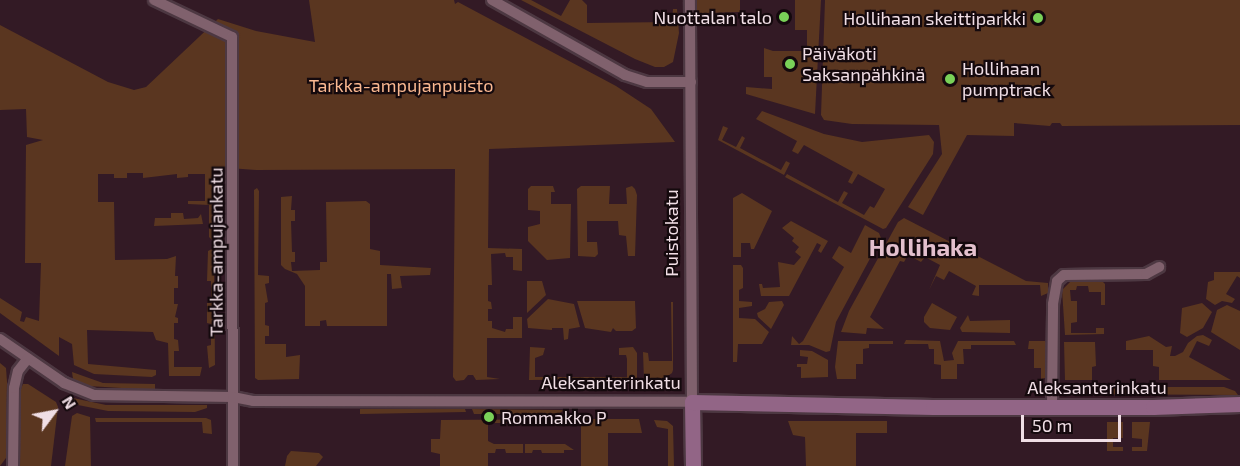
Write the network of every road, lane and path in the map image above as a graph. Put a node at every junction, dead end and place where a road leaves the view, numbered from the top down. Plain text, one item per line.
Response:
1 (154, 0) edge
2 (492, 0) edge
3 (690, 0) edge
4 (691, 82) junction
5 (1159, 267) dead end
6 (0, 339) edge
7 (28, 358) junction
8 (233, 397) junction
9 (692, 402) junction
10 (1240, 404) edge
11 (1052, 407) junction
12 (12, 466) edge
13 (233, 466) edge
14 (693, 466) edge

1 - 8 street, Tarkka-ampujankatu
2 - 4 street
3 - 4 street, Puistokatu
4 - 9 street, Puistokatu
5 - 11 street
6 - 7 street, Aleksanterinkatu
7 - 8 street, Aleksanterinkatu
7 - 12 street
8 - 9 street, Aleksanterinkatu
8 - 13 street, Tarkka-ampujankatu
9 - 11 main road, Aleksanterinkatu
9 - 14 main road, Puistokatu
10 - 11 main road, Aleksanterinkatu

